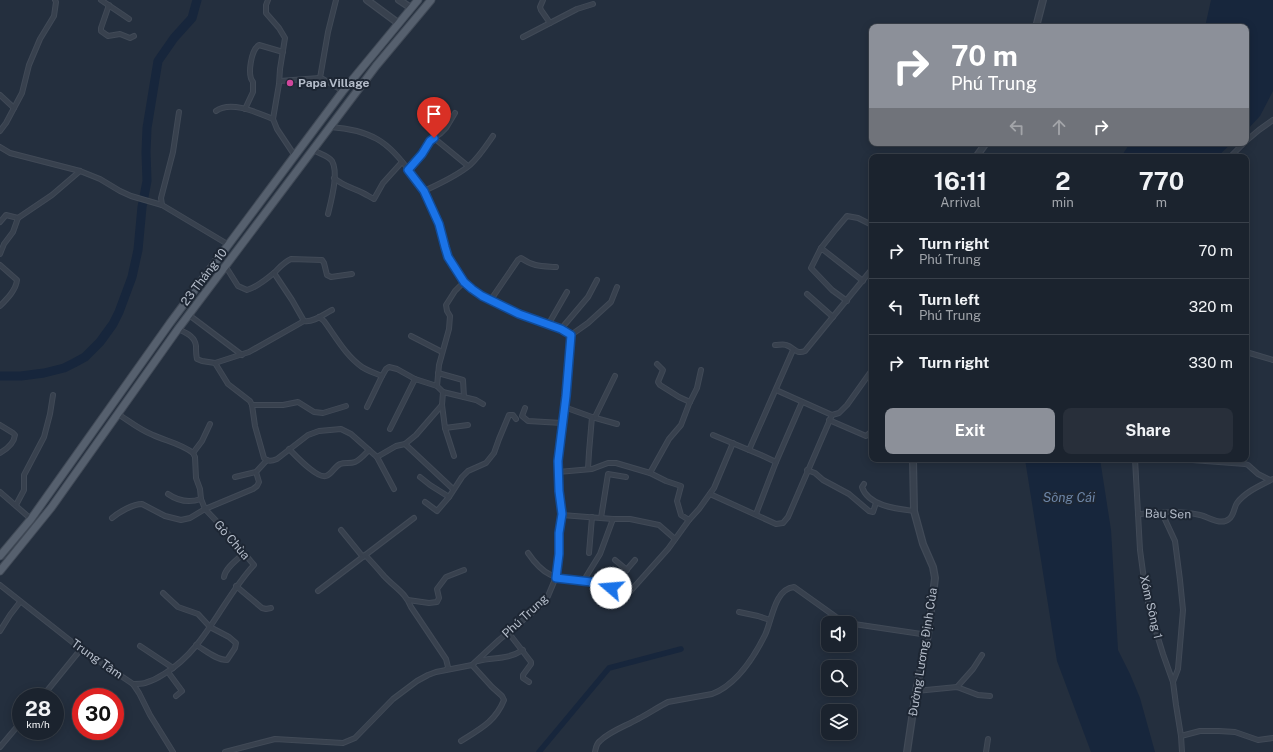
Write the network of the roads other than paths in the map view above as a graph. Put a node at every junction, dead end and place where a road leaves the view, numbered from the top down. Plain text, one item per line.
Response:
1 (102, 0) edge
2 (268, 0) edge
3 (336, 0) edge
4 (367, 0) edge
5 (399, 0) edge
6 (418, 0) edge
7 (431, 0) edge
8 (543, 0) edge
9 (1043, 0) edge
10 (56, 1) edge
11 (593, 4) dead end
12 (108, 5) junction
13 (411, 8) junction
14 (419, 15) junction
15 (129, 19) dead end
16 (398, 23) junction
17 (550, 23) junction
18 (1037, 24) edge
19 (407, 30) junction
20 (134, 36) dead end
21 (523, 37) dead end
22 (283, 52) junction
23 (320, 78) junction
24 (280, 80) junction
25 (344, 91) junction
26 (0, 95) edge
27 (14, 108) junction
28 (245, 109) junction
29 (216, 111) dead end
30 (179, 112) dead end
31 (455, 113) dead end
32 (273, 119) junction
33 (1273, 120) edge
34 (330, 128) junction
35 (0, 131) edge
36 (493, 136) dead end
37 (434, 138) junction
38 (1249, 139) edge
39 (1241, 146) edge
40 (0, 147) edge
41 (313, 150) junction
42 (1233, 154) edge
43 (295, 156) junction
44 (402, 162) junction
45 (468, 166) junction
46 (408, 170) junction
47 (80, 171) junction
48 (334, 178) junction
49 (424, 191) junction
50 (162, 205) junction
51 (328, 214) dead end
52 (18, 218) junction
53 (0, 222) edge
54 (869, 224) edge
55 (229, 245) junction
56 (821, 248) junction
57 (237, 252) junction
58 (0, 254) edge
59 (0, 265) edge
60 (226, 267) junction
61 (556, 267) dead end
62 (274, 273) junction
63 (869, 273) edge
64 (352, 274) dead end
65 (597, 280) dead end
66 (863, 281) junction
67 (464, 282) junction
68 (616, 287) dead end
69 (567, 292) dead end
70 (807, 294) dead end
71 (847, 300) junction
72 (490, 301) junction
73 (0, 306) edge
74 (332, 310) dead end
75 (189, 315) junction
76 (319, 317) junction
77 (833, 317) junction
78 (304, 321) junction
79 (548, 325) junction
80 (178, 329) junction
81 (561, 329) junction
82 (571, 335) junction
83 (412, 336) dead end
84 (775, 345) dead end
85 (793, 350) junction
86 (442, 352) junction
87 (1249, 353) edge
88 (242, 355) junction
89 (1273, 360) edge
90 (215, 363) junction
91 (657, 364) dead end
92 (701, 370) dead end
93 (438, 373) junction
94 (869, 374) edge
95 (382, 376) junction
96 (615, 376) dead end
97 (415, 379) junction
98 (437, 386) junction
99 (776, 390) junction
100 (443, 392) junction
101 (53, 395) dead end
102 (464, 397) junction
103 (690, 402) junction
104 (802, 402) junction
105 (483, 404) dead end
106 (252, 405) junction
107 (442, 405) junction
108 (346, 406) dead end
109 (367, 407) dead end
110 (564, 407) junction
111 (525, 408) dead end
112 (118, 414) junction
113 (832, 415) junction
114 (594, 417) junction
115 (516, 419) dead end
116 (830, 420) junction
117 (562, 423) junction
118 (210, 424) dead end
119 (617, 424) dead end
120 (0, 425) edge
121 (468, 425) dead end
122 (445, 428) junction
123 (390, 429) dead end
124 (869, 434) edge
125 (713, 435) dead end
126 (733, 443) junction
127 (405, 444) junction
128 (289, 449) junction
129 (369, 450) junction
130 (749, 450) junction
131 (0, 453) edge
132 (193, 453) junction
133 (454, 456) dead end
134 (377, 457) junction
135 (267, 460) junction
136 (776, 462) junction
137 (913, 462) edge
138 (1135, 462) edge
139 (1226, 462) edge
140 (588, 469) junction
141 (808, 470) junction
142 (256, 472) junction
143 (558, 472) junction
144 (650, 473) junction
145 (235, 477) dead end
146 (420, 477) dead end
147 (626, 477) dead end
148 (1272, 479) edge
149 (864, 484) dead end
150 (394, 489) dead end
151 (453, 489) junction
152 (0, 492) edge
153 (168, 494) dead end
154 (710, 494) junction
155 (449, 497) junction
156 (200, 499) junction
157 (425, 502) dead end
158 (876, 503) junction
159 (16, 505) junction
160 (205, 510) junction
161 (914, 512) junction
162 (1162, 513) junction
163 (562, 514) junction
164 (756, 514) junction
165 (1138, 514) junction
166 (592, 517) junction
167 (112, 518) dead end
168 (414, 518) dead end
169 (601, 518) junction
170 (31, 519) junction
171 (613, 520) junction
172 (689, 520) junction
173 (341, 530) dead end
174 (675, 539) junction
175 (244, 553) junction
176 (528, 553) dead end
177 (588, 553) dead end
178 (0, 556) edge
179 (364, 556) junction
180 (615, 560) dead end
181 (635, 560) dead end
182 (464, 570) dead end
183 (627, 570) junction
184 (0, 571) edge
185 (224, 577) dead end
186 (556, 578) junction
187 (584, 580) junction
188 (0, 585) edge
189 (236, 586) junction
190 (611, 588) junction
191 (318, 591) dead end
192 (163, 593) dead end
193 (408, 600) junction
194 (20, 602) junction
195 (271, 608) dead end
196 (739, 612) dead end
197 (770, 620) junction
198 (210, 627) junction
199 (0, 631) edge
200 (508, 632) junction
201 (928, 635) junction
202 (196, 645) junction
203 (140, 646) dead end
204 (81, 649) junction
205 (523, 650) junction
206 (982, 655) dead end
207 (478, 661) junction
208 (472, 665) junction
209 (174, 668) junction
210 (447, 669) junction
211 (168, 672) junction
212 (529, 682) dead end
213 (1173, 682) junction
214 (133, 684) junction
215 (957, 687) junction
216 (49, 688) edge
217 (916, 691) junction
218 (176, 696) dead end
219 (990, 696) dead end
220 (12, 733) edge
221 (1181, 736) junction
222 (1273, 738) edge
223 (988, 739) dead end
224 (461, 741) dead end
225 (0, 747) edge
226 (172, 752) edge
227 (225, 752) edge
228 (595, 752) edge
229 (907, 752) edge
230 (986, 752) edge
231 (1182, 752) edge

1 - 12 street
2 - 22 street
3 - 23 street
4 - 16 street
5 - 13 street
6 - 13 main road, 23 Tháng 10
7 - 14 main road, 23 Tháng 10
8 - 17 street
9 - 18 street
10 - 27 street
11 - 17 street
12 - 15 street
12 - 20 street
13 - 14 main road
13 - 16 main road, 23 Tháng 10
14 - 19 main road, 23 Tháng 10
16 - 19 main road
16 - 25 main road, 23 Tháng 10
17 - 21 street
19 - 34 main road, 23 Tháng 10
22 - 24 street
22 - 28 street
23 - 24 street
23 - 25 street
24 - 32 street
25 - 43 main road, 23 Tháng 10
26 - 27 street
27 - 35 street
28 - 29 street
28 - 32 street
30 - 50 street
31 - 37 street
32 - 43 street
33 - 38 street
34 - 41 main road, 23 Tháng 10
34 - 44 street
36 - 45 street
37 - 45 street
37 - 46 street
39 - 42 street
40 - 47 street
41 - 48 street
41 - 57 main road, 23 Tháng 10
43 - 55 main road, 23 Tháng 10
44 - 46 street
44 - 48 street
45 - 49 street
46 - 49 street
47 - 50 street
47 - 52 street
48 - 51 street
49 - 67 street
50 - 55 street
52 - 53 street
52 - 58 street
54 - 56 street
55 - 57 main road
55 - 170 main road, 23 Tháng 10
56 - 66 street
56 - 71 street
57 - 60 main road, 23 Tháng 10
59 - 73 street
60 - 62 street
60 - 75 main road, 23 Tháng 10
61 - 72 street
62 - 64 street
62 - 78 street
63 - 66 street
65 - 81 street
66 - 71 street
67 - 72 street
67 - 86 street
68 - 82 street
69 - 79 street
70 - 77 street
71 - 77 street
72 - 79 street
74 - 76 street
75 - 80 main road, 23 Tháng 10
75 - 88 street
76 - 78 street
76 - 95 street
77 - 85 street
78 - 88 street
79 - 81 street
80 - 90 street
80 - 112 main road, 23 Tháng 10
81 - 82 street
82 - 110 street, Phú Trung
83 - 86 street
84 - 85 street
85 - 99 street
86 - 93 street
87 - 89 street
88 - 90 street
90 - 106 street
91 - 103 street
92 - 103 street
93 - 98 street
93 - 102 street
94 - 113 street
95 - 97 street
95 - 109 street
96 - 114 street
97 - 98 street
97 - 123 street
98 - 100 street
99 - 104 street
99 - 130 street
100 - 102 street
100 - 107 street
101 - 159 street
102 - 105 street
103 - 144 street
104 - 113 street
104 - 136 street
106 - 108 street
106 - 135 street
107 - 122 street
107 - 127 street
110 - 114 street
110 - 117 street, Phú Trung
111 - 117 street
112 - 132 street
112 - 184 main road, 23 Tháng 10
113 - 116 street
114 - 119 street
114 - 140 street
115 - 151 street
116 - 124 street
116 - 141 street
117 - 143 street, Phú Trung
118 - 132 street
120 - 131 street
121 - 122 street
122 - 133 street
125 - 126 street
126 - 130 street
126 - 154 street
127 - 134 street
127 - 151 street
128 - 129 street
128 - 129 street
128 - 135 street
129 - 134 street
130 - 136 street
132 - 156 street, Gò Chùa
134 - 150 street
135 - 142 street
136 - 164 street
137 - 161 street, Đường Lương Định Của
138 - 165 street, Xóm Sông 1
139 - 148 street
140 - 143 street
140 - 144 street
141 - 158 street
141 - 164 street
142 - 145 street
142 - 160 street
143 - 163 street, Phú Trung
144 - 172 street
146 - 155 street
147 - 169 street
148 - 162 street, Bàu Sen
149 - 158 street
151 - 155 street
152 - 159 street
153 - 156 street
154 - 164 street
154 - 172 street
155 - 157 street
156 - 160 street, Gò Chùa
158 - 161 street
159 - 170 street
160 - 167 street
160 - 175 street, Gò Chùa
161 - 201 street, Đường Lương Định Của
162 - 165 street, Bàu Sen
162 - 213 street
163 - 166 street
163 - 186 street, Phú Trung
165 - 213 street, Xóm Sông 1
166 - 169 street
166 - 177 street
168 - 179 street
169 - 171 street
170 - 178 main road, 23 Tháng 10
171 - 174 street
171 - 187 street
172 - 174 street
173 - 179 street
174 - 190 street
175 - 185 street
175 - 189 street, Gò Chùa
176 - 186 street
179 - 191 street
179 - 193 street
180 - 183 street
181 - 183 street
182 - 193 street
183 - 190 street
186 - 187 street
186 - 200 street, Phú Trung
187 - 190 street
188 - 194 street, Trung Tâm
189 - 195 street
189 - 198 street, Gò Chùa
192 - 198 street
193 - 210 street
194 - 199 street
194 - 204 street, Trung Tâm
196 - 197 street
197 - 201 street
197 - 228 street
198 - 202 street, Gò Chùa
198 - 202 street
200 - 205 street
200 - 207 street, Phú Trung
201 - 217 street, Đường Lương Định Của
202 - 209 street, Gò Chùa
203 - 209 street
204 - 214 street, Trung Tâm
204 - 216 street
205 - 207 street
205 - 212 street
206 - 215 street
207 - 208 street, Phú Trung
208 - 210 street, Phú Trung
208 - 224 street
209 - 211 street, Gò Chùa
210 - 227 street, Phú Trung
211 - 214 street, Gò Chùa
211 - 218 street
213 - 221 street, Xóm Sông 1
214 - 226 street, Trung Tâm
215 - 217 street
215 - 219 street
217 - 229 street, Đường Lương Định Của
220 - 225 street
221 - 222 street
221 - 231 street, Xóm Sông 1
223 - 230 street

